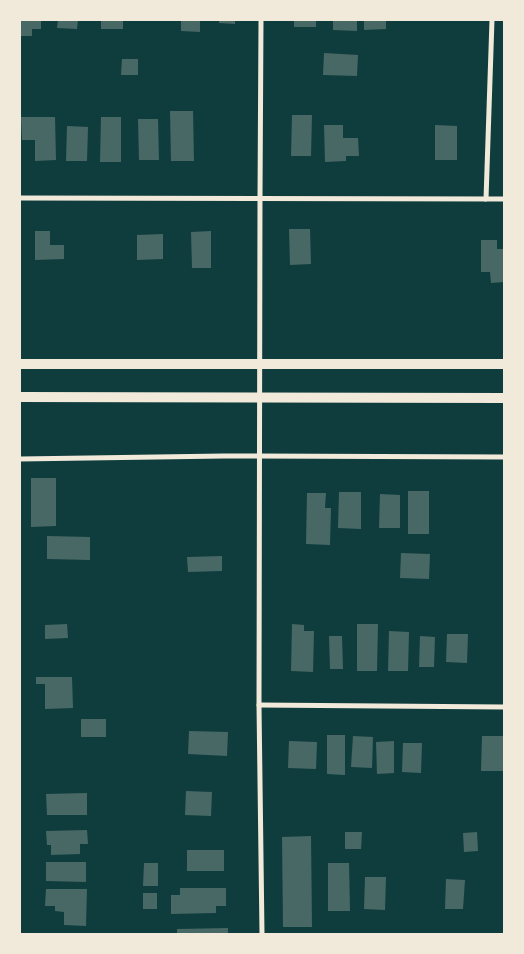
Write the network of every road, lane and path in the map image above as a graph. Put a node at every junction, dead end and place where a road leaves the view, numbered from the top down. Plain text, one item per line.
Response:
1 (262, 20) edge
2 (492, 20) edge
3 (20, 198) edge
4 (260, 198) junction
5 (486, 199) junction
6 (504, 199) edge
7 (261, 363) junction
8 (20, 364) edge
9 (504, 364) edge
10 (261, 396) junction
11 (20, 397) edge
12 (504, 398) edge
13 (260, 457) junction
14 (504, 457) edge
15 (20, 459) edge
16 (260, 705) junction
17 (504, 707) edge
18 (262, 934) edge

1 - 4 street
2 - 5 street
3 - 4 street
4 - 5 street
4 - 7 street
5 - 6 street
7 - 8 main road
7 - 9 main road
7 - 10 street
10 - 11 main road
10 - 12 main road
10 - 13 street
13 - 14 street
13 - 15 street
13 - 16 street
16 - 17 street
16 - 18 street

